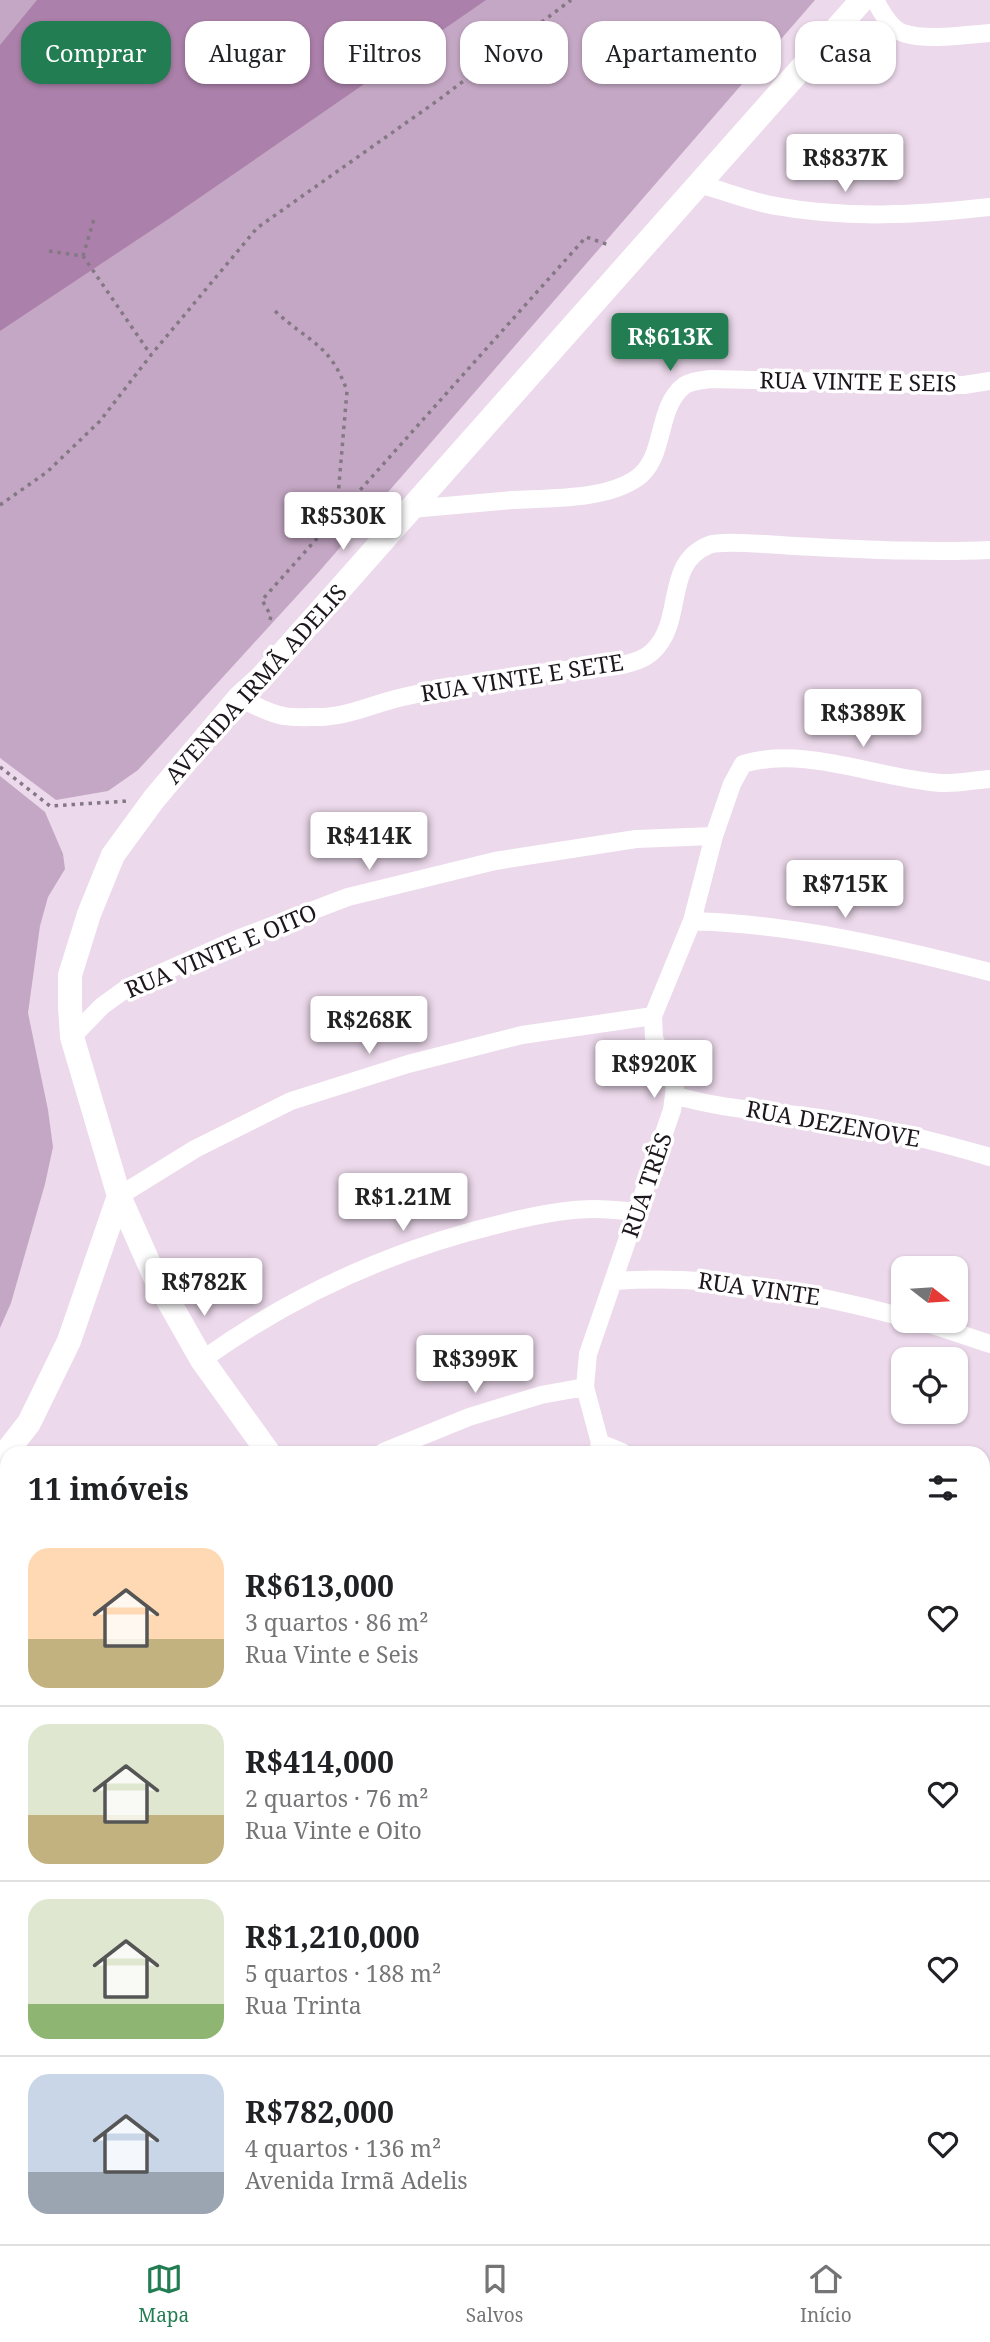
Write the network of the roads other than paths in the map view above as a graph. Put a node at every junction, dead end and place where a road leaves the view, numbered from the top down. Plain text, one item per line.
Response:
1 (862, 0) edge
2 (875, 0) edge
3 (990, 33) edge
4 (699, 184) junction
5 (990, 207) edge
6 (990, 381) edge
7 (411, 509) junction
8 (990, 550) edge
9 (239, 698) junction
10 (990, 779) edge
11 (714, 836) junction
12 (692, 921) junction
13 (990, 972) edge
14 (653, 1016) junction
15 (72, 1037) junction
16 (674, 1096) junction
17 (990, 1157) edge
18 (119, 1196) junction
19 (638, 1212) junction
20 (614, 1281) junction
21 (891, 1314) edge
22 (960, 1334) edge
23 (990, 1344) edge
24 (202, 1360) junction
25 (585, 1387) junction
26 (11, 1446) edge
27 (264, 1446) edge
28 (398, 1446) edge
29 (599, 1446) edge

1 - 4 street, AVENIDA IRMÃ ADELIS
2 - 3 street
4 - 5 street
4 - 7 street, AVENIDA IRMÃ ADELIS
6 - 7 street, RUA VINTE E SEIS
7 - 9 street, AVENIDA IRMÃ ADELIS
8 - 9 street, RUA VINTE E SETE
9 - 15 street, AVENIDA IRMÃ ADELIS
10 - 11 street
11 - 12 street
11 - 15 street, RUA VINTE E OITO
12 - 13 street
12 - 14 street
14 - 16 street, RUA TRÊS
14 - 18 street
15 - 18 street, AVENIDA IRMÃ ADELIS
16 - 17 street, RUA DEZENOVE
16 - 19 street, RUA TRÊS
18 - 24 street, AVENIDA IRMÃ ADELIS
18 - 26 street
19 - 20 street, RUA TRÊS
19 - 24 street
20 - 21 street, RUA VINTE
20 - 25 street, RUA TRÊS
22 - 23 street
24 - 27 street, AVENIDA IRMÃ ADELIS
25 - 28 street
25 - 29 street, RUA TRÊS

